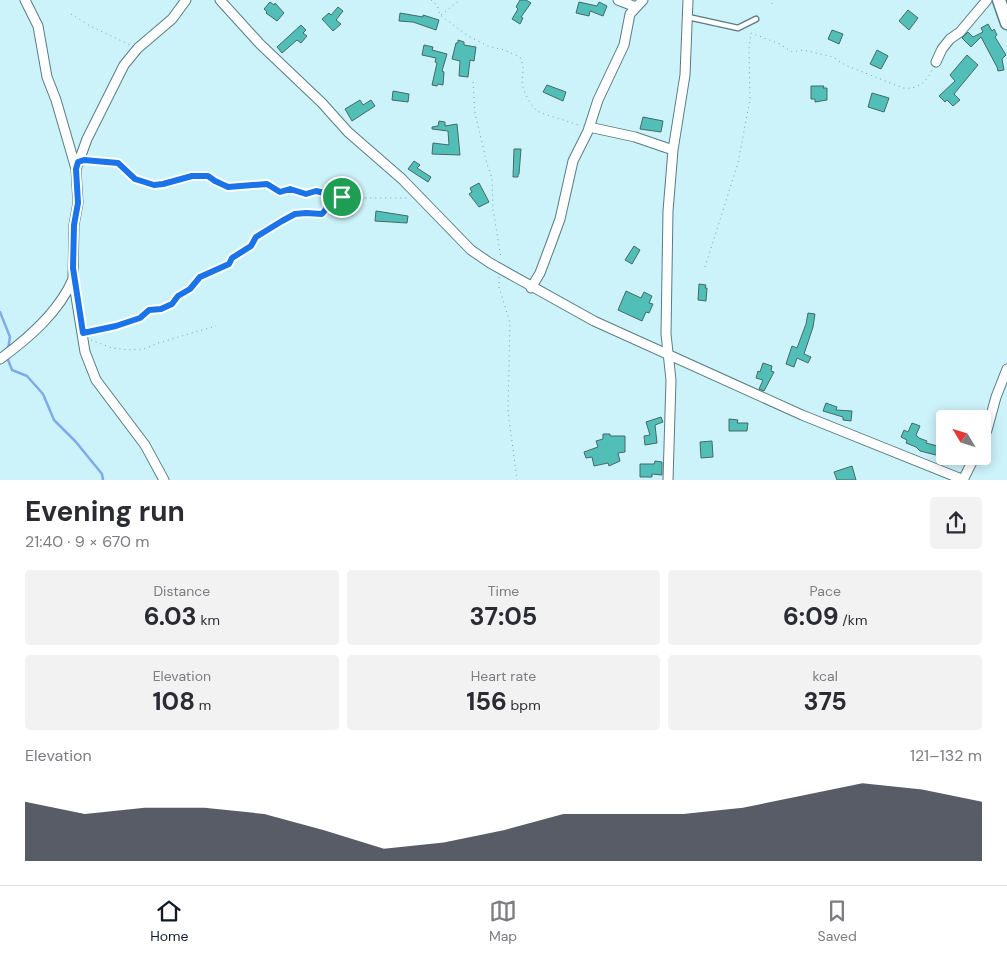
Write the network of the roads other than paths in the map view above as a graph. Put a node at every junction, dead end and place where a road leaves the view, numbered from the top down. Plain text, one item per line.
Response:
1 (25, 0) edge
2 (186, 0) edge
3 (618, 0) edge
4 (643, 0) edge
5 (688, 0) edge
6 (986, 0) edge
7 (1000, 0) edge
8 (225, 2) edge
9 (636, 7) junction
10 (688, 17) junction
11 (756, 19) dead end
12 (1007, 23) edge
13 (936, 62) road end
14 (588, 129) junction
15 (673, 150) junction
16 (77, 166) junction
17 (73, 278) junction
18 (531, 288) junction
19 (668, 355) junction
20 (0, 359) edge
21 (1007, 369) edge
22 (991, 418) edge
23 (970, 465) edge
24 (164, 480) edge
25 (668, 480) edge
26 (963, 480) edge

1 - 16 street
2 - 16 street
3 - 9 street
4 - 9 street
5 - 10 street
6 - 13 street
7 - 12 street
8 - 18 street
9 - 14 street
10 - 11 lane
10 - 15 street
14 - 15 street
14 - 18 street
15 - 19 street
16 - 17 street
17 - 20 street
17 - 24 street
18 - 19 street
19 - 25 street
19 - 26 street
21 - 22 street
23 - 26 street

